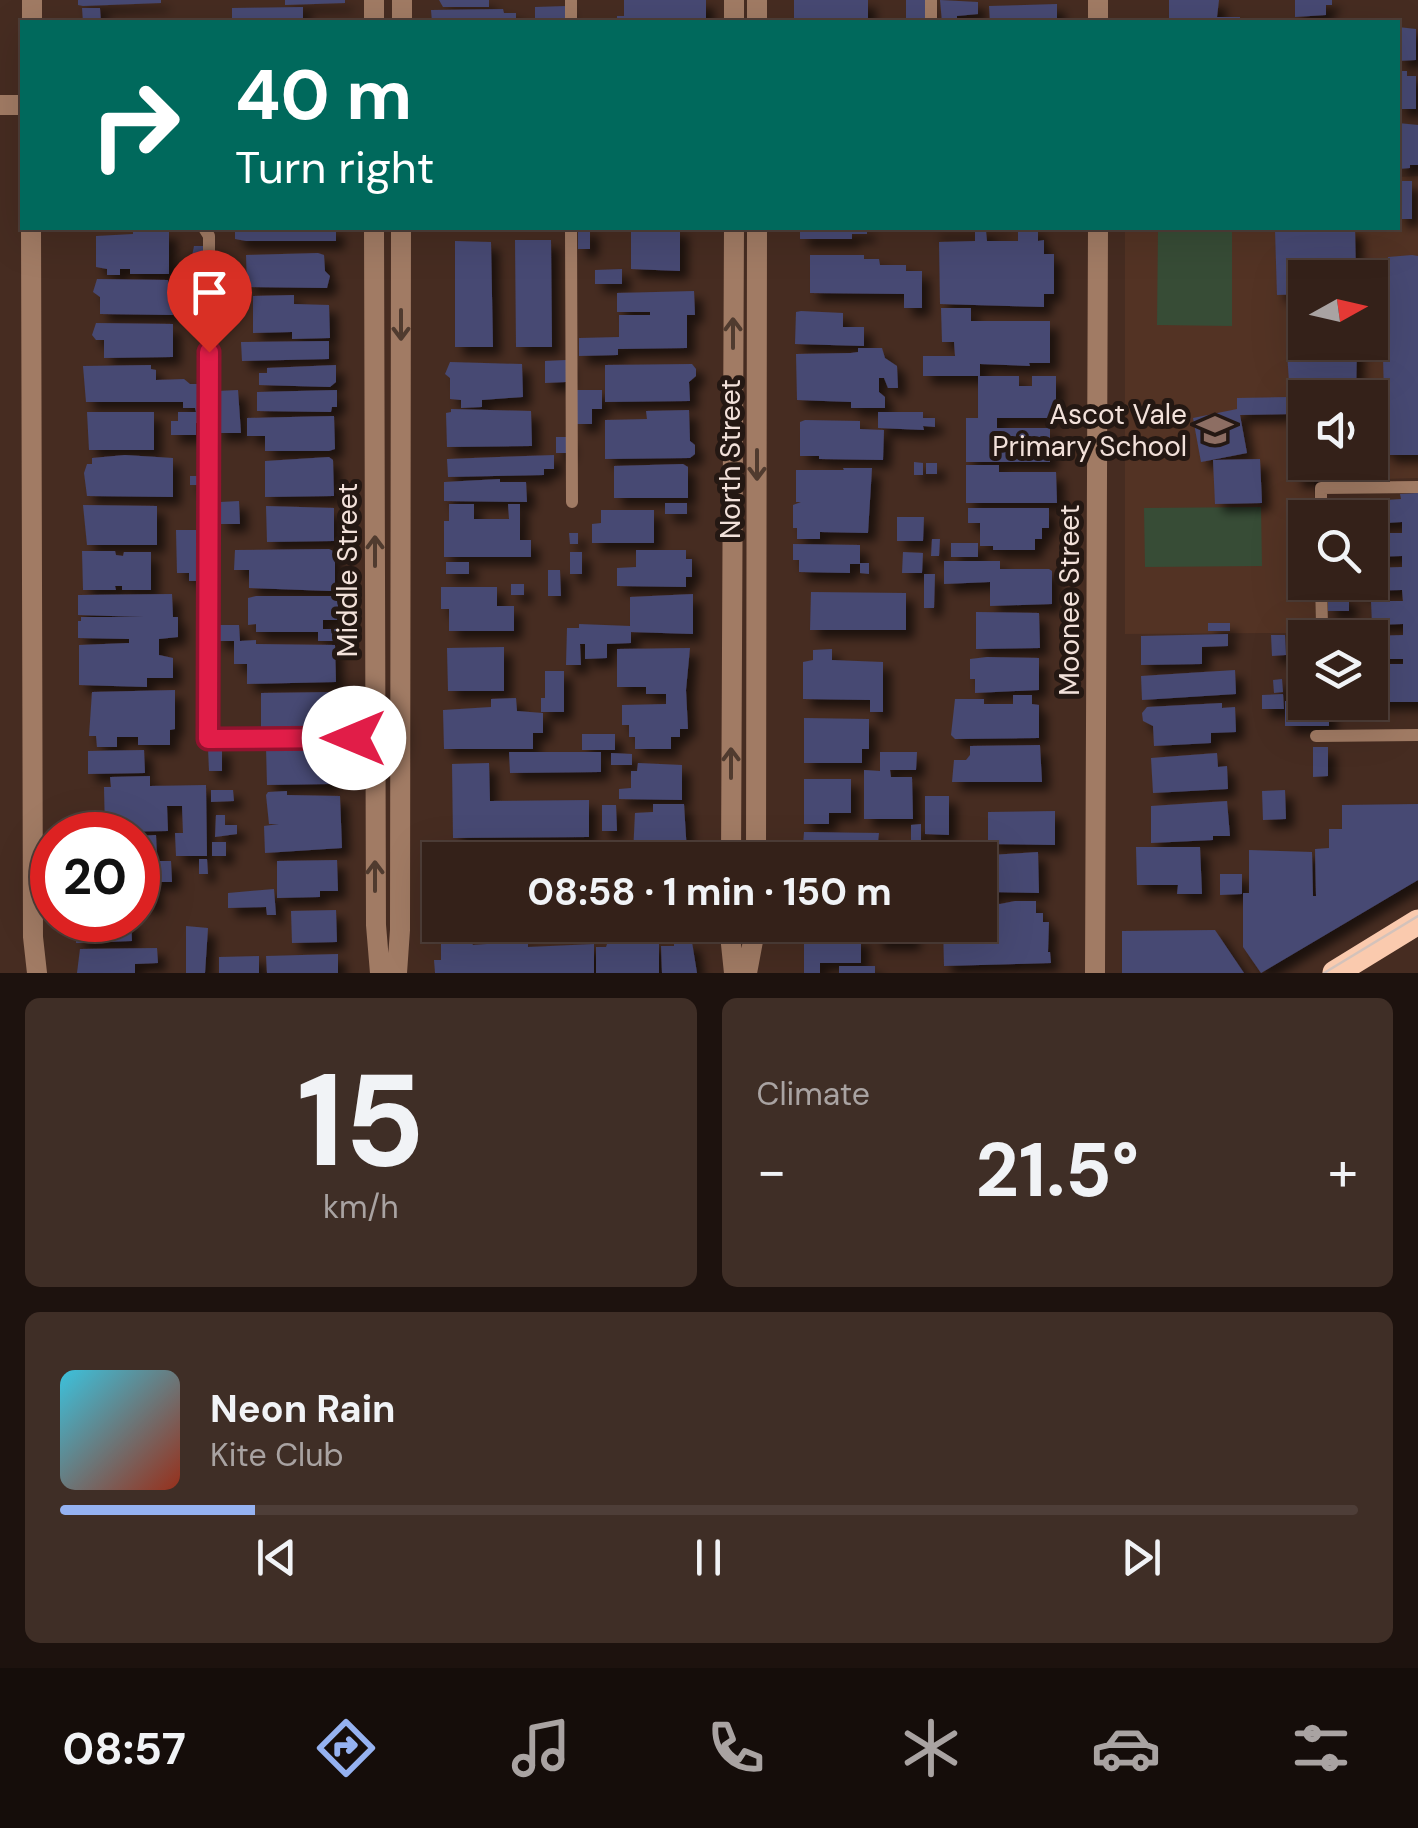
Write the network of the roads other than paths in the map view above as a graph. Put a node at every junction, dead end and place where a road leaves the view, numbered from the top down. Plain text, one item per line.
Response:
1 (31, 230) edge
2 (205, 230) edge
3 (374, 230) edge
4 (402, 230) edge
5 (571, 230) edge
6 (734, 230) edge
7 (757, 230) edge
8 (1098, 230) edge
9 (757, 250) junction
10 (734, 251) junction
11 (1418, 487) edge
12 (1321, 500) edge
13 (572, 502) dead end
14 (730, 667) junction
15 (758, 667) junction
16 (375, 698) junction
17 (400, 698) junction
18 (1418, 735) edge
19 (1316, 736) dead end
20 (375, 738) junction
21 (33, 812) edge
22 (731, 842) edge
23 (756, 842) edge
24 (1418, 922) edge
25 (33, 942) edge
26 (35, 942) edge
27 (731, 942) edge
28 (753, 942) edge
29 (29, 973) edge
30 (38, 973) edge
31 (380, 973) edge
32 (397, 973) edge
33 (734, 973) edge
34 (747, 973) edge
35 (1095, 973) edge
36 (1334, 973) edge

1 - 21 street
2 - 20 lane
16 -> 3 street, Middle Street
4 -> 17 street, Middle Street
5 - 13 lane
6 - 10 street, North Street
7 - 9 street, North Street
8 - 35 street, Moonee Street
9 - 10 street
9 -> 15 street, North Street
14 -> 10 street, North Street
11 - 12 lane
14 - 15 street
22 -> 14 street, North Street
15 - 23 street, North Street
16 - 17 lane
16 - 20 street, Middle Street
17 - 32 street, Middle Street
18 - 19 lane
31 -> 20 street, Middle Street
24 - 36 main road
25 - 29 street
26 - 30 street
27 - 33 street
28 - 34 street

